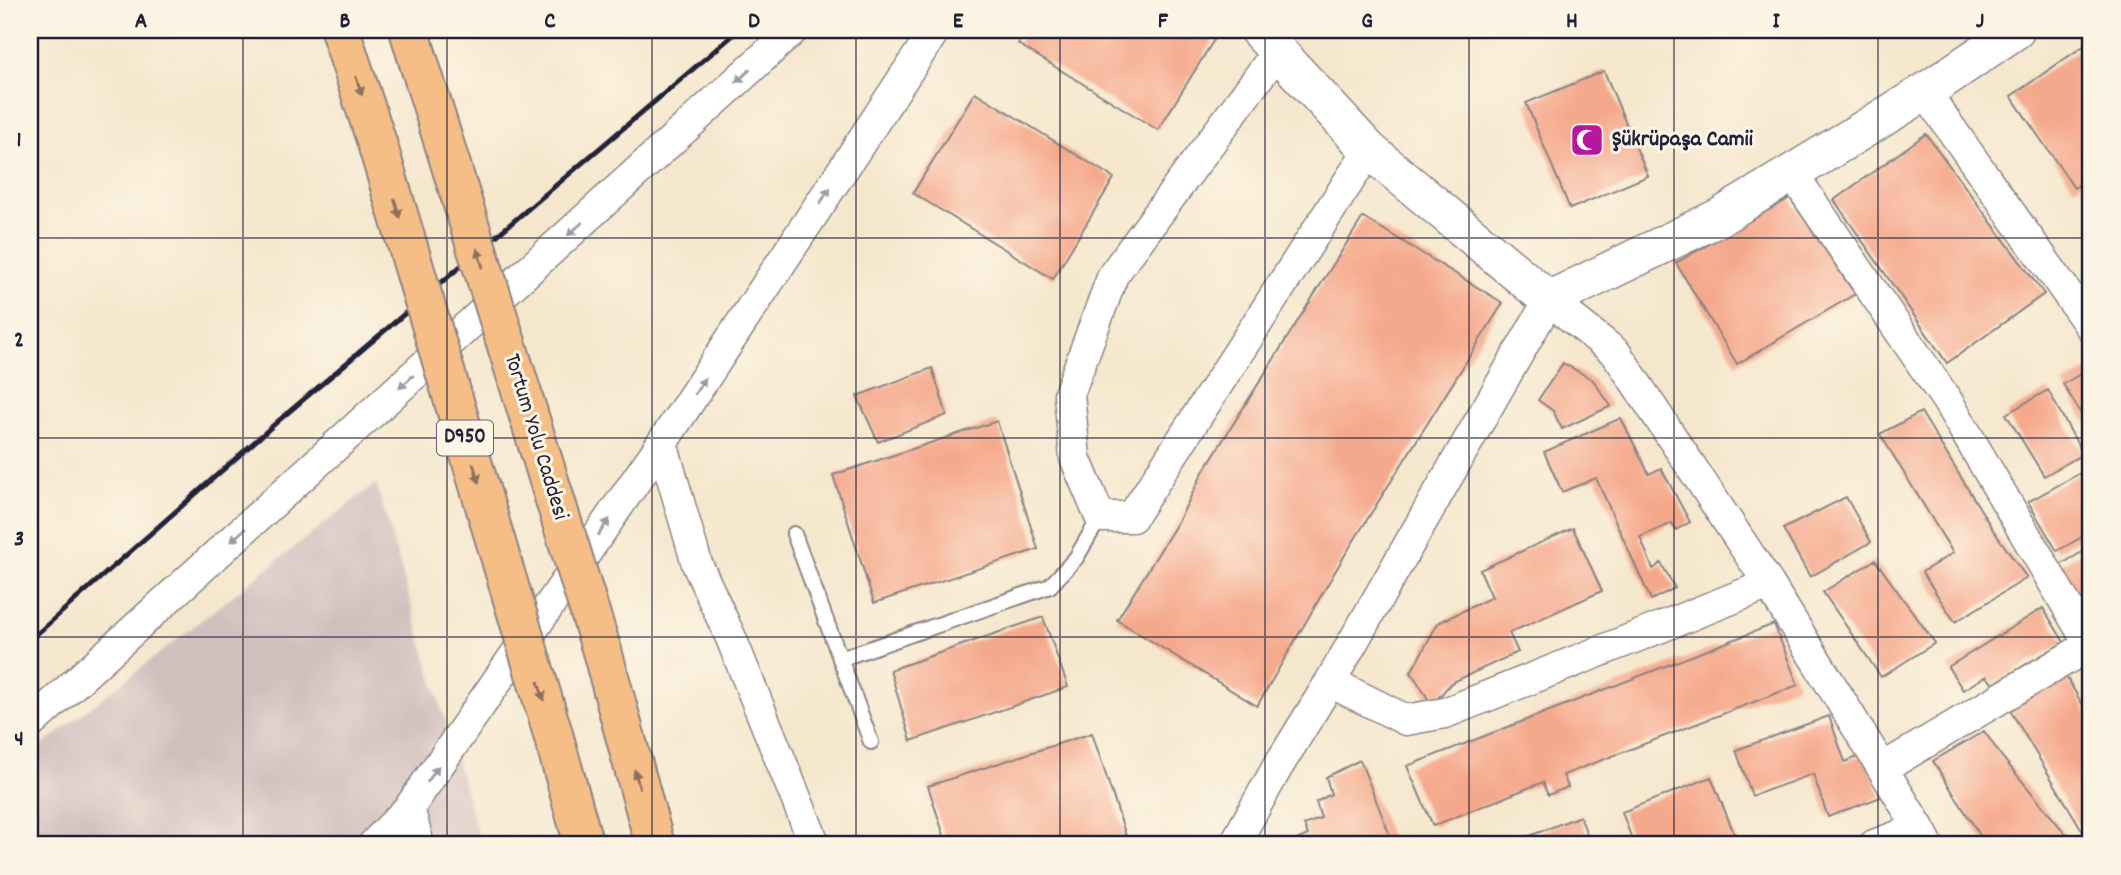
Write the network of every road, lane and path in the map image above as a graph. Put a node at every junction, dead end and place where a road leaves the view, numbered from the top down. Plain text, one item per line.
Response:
1 (340, 30) edge
2 (409, 30) edge
3 (793, 30) edge
4 (934, 30) edge
5 (2016, 30) edge
6 (1267, 41) edge
7 (1925, 92) junction
8 (1369, 150) junction
9 (1792, 173) junction
10 (1549, 300) junction
11 (2091, 327) edge
12 (662, 443) junction
13 (1100, 517) junction
14 (794, 534) dead end
15 (1769, 584) junction
16 (2091, 646) edge
17 (841, 659) junction
18 (1330, 682) junction
19 (30, 724) edge
20 (871, 741) dead end
21 (1883, 768) junction
22 (409, 808) junction
23 (1924, 837) edge
24 (373, 845) edge
25 (419, 845) edge
26 (584, 845) edge
27 (655, 845) edge
28 (815, 845) edge
29 (1234, 845) edge
30 (1874, 845) edge

1 -> 26 highway, D950, bridge
27 -> 2 highway, Tortum Yolu Caddesi, bridge
3 -> 19 street
12 -> 4 street
5 - 7 street
6 - 8 street
6 - 13 street
7 - 9 street
7 - 11 street
8 - 10 street
8 - 13 street
9 - 10 street
9 - 16 street
10 - 15 street
10 - 18 street
22 -> 12 street
12 - 28 street
13 - 17 lane
14 - 17 lane
15 - 18 street
15 - 21 street
16 - 21 street
17 - 20 lane
18 - 29 street
21 - 23 street
22 - 24 street
22 - 25 street
23 - 30 street

